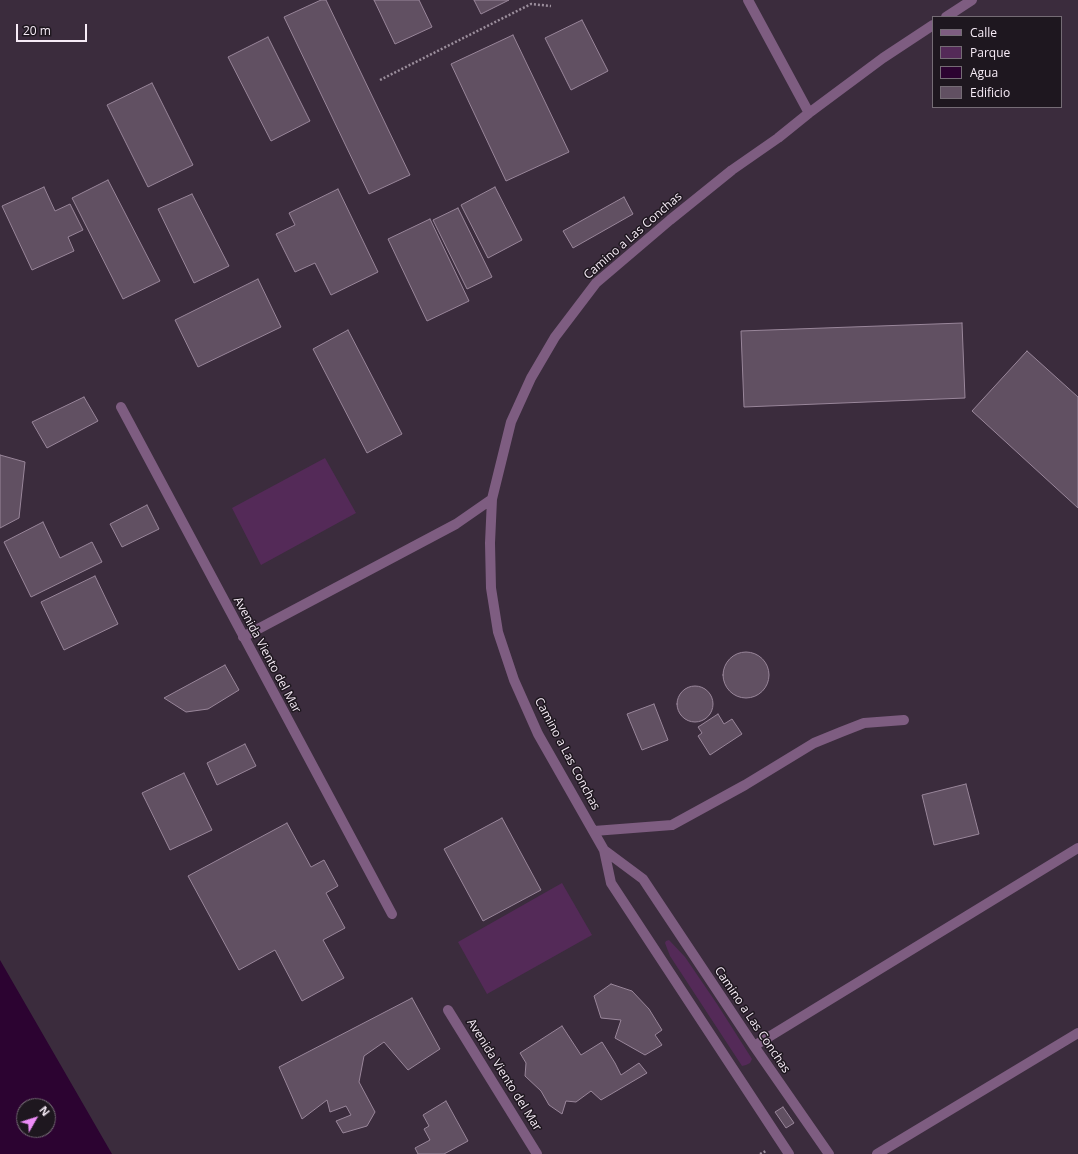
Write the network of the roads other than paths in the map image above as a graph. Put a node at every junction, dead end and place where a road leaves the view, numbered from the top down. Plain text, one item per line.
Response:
1 (748, 0) edge
2 (972, 0) edge
3 (948, 16) edge
4 (932, 26) edge
5 (809, 113) junction
6 (121, 407) dead end
7 (492, 499) junction
8 (243, 638) junction
9 (904, 720) dead end
10 (594, 831) junction
11 (1078, 848) edge
12 (604, 850) junction
13 (392, 914) dead end
14 (448, 1010) dead end
15 (1078, 1032) edge
16 (754, 1046) junction
17 (537, 1154) edge
18 (789, 1154) edge
19 (829, 1154) edge
20 (878, 1154) edge

1 - 5 street
2 - 3 street
4 - 5 street, Camino a Las Conchas
5 - 7 street, Camino a Las Conchas
6 - 8 street, Avenida Viento del Mar
7 - 8 street
7 - 10 street, Camino a Las Conchas
8 - 13 street, Avenida Viento del Mar
9 - 10 street
10 - 12 street, Camino a Las Conchas
11 - 16 street
12 - 16 street, Camino a Las Conchas
12 - 18 street, Camino a Las Conchas
14 - 17 street, Avenida Viento del Mar
15 - 20 street
16 - 19 street, Camino a Las Conchas

